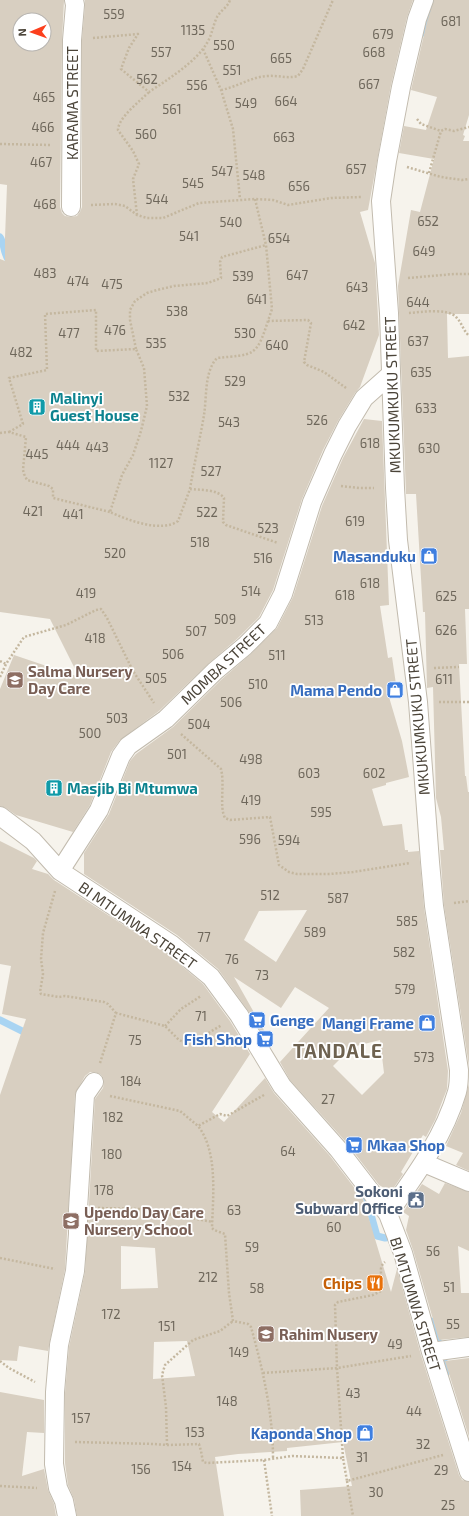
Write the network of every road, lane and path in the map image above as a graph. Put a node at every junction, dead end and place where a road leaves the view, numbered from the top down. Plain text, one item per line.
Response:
1 (74, 0) edge
2 (230, 0) edge
3 (333, 0) edge
4 (424, 0) edge
5 (72, 40) junction
6 (203, 49) junction
7 (221, 90) junction
8 (149, 92) junction
9 (469, 127) edge
10 (0, 144) edge
11 (72, 145) junction
12 (387, 160) junction
13 (429, 173) junction
14 (469, 179) edge
15 (240, 199) junction
16 (255, 199) junction
17 (381, 201) junction
18 (71, 206) joint
19 (137, 215) junction
20 (266, 245) junction
21 (469, 274) edge
22 (387, 279) junction
23 (389, 313) junction
24 (268, 321) junction
25 (469, 336) edge
26 (136, 349) junction
27 (391, 374) junction
28 (364, 398) junction
29 (9, 432) junction
30 (0, 433) edge
31 (321, 483) junction
32 (190, 488) junction
33 (395, 488) junction
34 (110, 512) junction
35 (297, 549) junction
36 (0, 661) edge
37 (6, 664) junction
38 (0, 677) edge
39 (418, 702) junction
40 (469, 702) edge
41 (166, 719) junction
42 (0, 816) edge
43 (430, 862) junction
44 (60, 871) junction
45 (218, 986) junction
46 (116, 1013) junction
47 (239, 1015) junction
48 (165, 1026) junction
49 (94, 1082) junction
50 (282, 1086) junction
51 (198, 1126) junction
52 (424, 1162) junction
53 (469, 1182) edge
54 (78, 1209) junction
55 (388, 1214) junction
56 (213, 1222) junction
57 (403, 1253) junction
58 (0, 1258) edge
59 (75, 1272) junction
60 (233, 1321) junction
61 (469, 1347) edge
62 (431, 1352) junction
63 (0, 1361) edge
64 (336, 1368) junction
65 (263, 1373) junction
66 (55, 1392) junction
67 (54, 1437) junction
68 (167, 1445) junction
69 (462, 1448) junction
70 (273, 1458) junction
71 (343, 1458) junction
72 (264, 1460) junction
73 (469, 1472) edge
74 (347, 1481) junction
75 (0, 1486) edge
76 (58, 1488) junction
77 (67, 1516) edge
78 (272, 1516) edge
79 (353, 1516) edge

1 - 5 street, KARAMA STREET
2 - 6 path
3 - 7 path
4 - 12 street, MKUKUMKUKU STREET
5 - 8 path
5 - 11 street, KARAMA STREET
6 - 7 path
6 - 8 path
7 - 15 path
8 - 19 path
9 - 13 path
10 - 11 path
11 - 18 street, KARAMA STREET
12 - 13 path
12 - 17 street, MKUKUMKUKU STREET
13 - 14 path
15 - 16 path
15 - 19 path
16 - 17 path
16 - 20 path
17 - 22 street, MKUKUMKUKU STREET
18 - 19 path
20 - 24 path
20 - 26 path
21 - 22 path
22 - 23 street, MKUKUMKUKU STREET
23 - 25 path
23 - 27 street, MKUKUMKUKU STREET
24 - 28 path
24 - 32 path
26 - 29 path
26 - 34 path
27 - 28 street, MOMBA STREET
27 - 33 street, MKUKUMKUKU STREET
28 - 31 street, MOMBA STREET
29 - 30 path
29 - 34 path
31 - 33 path
31 - 35 street, MOMBA STREET
32 - 34 path
32 - 35 path
33 - 39 street, MKUKUMKUKU STREET
35 - 41 street, MOMBA STREET
36 - 37 path
37 - 38 path
37 - 41 path
39 - 40 path
39 - 43 street, MKUKUMKUKU STREET
41 - 43 path
41 - 44 street, MOMBA STREET
42 - 44 street, BI MTUMWA STREET
43 - 52 street, MKUKUMKUKU STREET
44 - 45 street, BI MTUMWA STREET
44 - 46 path
45 - 47 street, BI MTUMWA STREET
45 - 48 path
46 - 48 path
46 - 49 path
47 - 48 path
47 - 50 street, BI MTUMWA STREET
49 - 51 path
49 - 54 street
50 - 51 path
50 - 55 street, BI MTUMWA STREET
51 - 56 path
52 - 53 street
52 - 55 street, MKUKUMKUKU STREET
54 - 56 path
54 - 59 street
55 - 57 street, BI MTUMWA STREET
56 - 60 path
57 - 62 street, BI MTUMWA STREET
57 - 64 path
58 - 59 path
59 - 66 street
60 - 65 path
60 - 68 path
61 - 62 street
62 - 64 path
62 - 69 street, BI MTUMWA STREET
63 - 66 path
64 - 65 path
64 - 71 path
65 - 70 path
66 - 67 street
67 - 68 path
67 - 76 street
68 - 72 path
69 - 73 street, BI MTUMWA STREET
69 - 74 path
70 - 71 path
70 - 72 path
71 - 74 path
72 - 78 path
74 - 79 path
75 - 76 path
76 - 77 street

